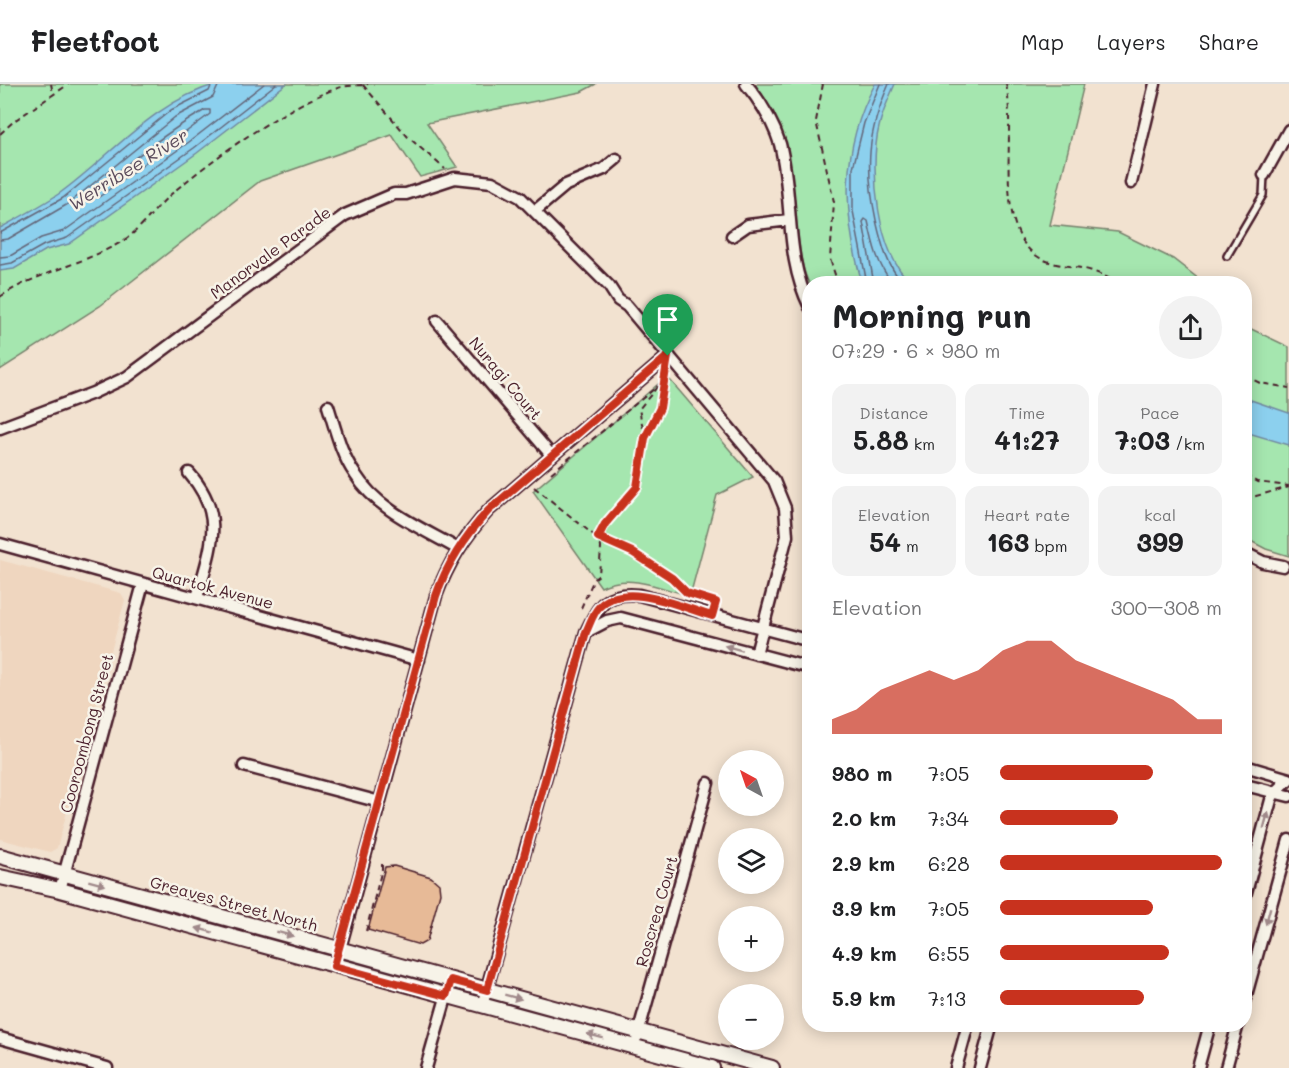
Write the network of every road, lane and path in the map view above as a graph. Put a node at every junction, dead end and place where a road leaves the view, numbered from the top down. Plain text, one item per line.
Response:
1 (51, 84) edge
2 (69, 84) edge
3 (368, 84) edge
4 (746, 84) edge
5 (823, 84) edge
6 (1006, 84) edge
7 (1155, 84) edge
8 (363, 85) edge
9 (53, 93) junction
10 (1289, 130) edge
11 (0, 134) edge
12 (616, 159) dead end
13 (1264, 176) joint
14 (455, 178) junction
15 (1131, 183) dead end
16 (535, 211) junction
17 (789, 220) junction
18 (732, 236) dead end
19 (1227, 256) dead end
20 (835, 276) edge
21 (1100, 276) edge
22 (802, 287) edge
23 (0, 297) edge
24 (437, 321) dead end
25 (668, 356) junction
26 (1252, 379) edge
27 (665, 380) junction
28 (1289, 388) edge
29 (328, 406) dead end
30 (0, 428) edge
31 (645, 438) junction
32 (552, 456) junction
33 (189, 473) dead end
34 (549, 474) dead end
35 (1252, 479) edge
36 (522, 481) junction
37 (1289, 487) edge
38 (1252, 497) edge
39 (598, 537) junction
40 (0, 544) edge
41 (458, 549) junction
42 (1252, 557) edge
43 (1283, 566) dead end
44 (143, 584) junction
45 (197, 598) junction
46 (581, 608) dead end
47 (712, 616) junction
48 (764, 628) junction
49 (586, 632) junction
50 (802, 639) edge
51 (756, 654) junction
52 (419, 660) junction
53 (802, 667) edge
54 (244, 766) dead end
55 (1252, 768) edge
56 (1289, 779) edge
57 (708, 783) dead end
58 (1252, 787) edge
59 (1274, 793) junction
60 (1289, 796) edge
61 (380, 802) junction
62 (1289, 840) edge
63 (0, 856) edge
64 (382, 860) dead end
65 (1252, 872) edge
66 (63, 873) junction
67 (0, 877) edge
68 (60, 890) junction
69 (366, 931) dead end
70 (340, 950) junction
71 (334, 966) junction
72 (1252, 974) edge
73 (451, 980) junction
74 (487, 990) junction
75 (446, 996) junction
76 (482, 1005) junction
77 (638, 1031) junction
78 (966, 1032) edge
79 (990, 1032) edge
80 (1208, 1032) edge
81 (1236, 1032) edge
82 (0, 1038) edge
83 (634, 1046) junction
84 (756, 1066) edge
85 (107, 1068) edge
86 (426, 1068) edge
87 (712, 1068) edge
88 (772, 1068) edge
89 (956, 1068) edge
90 (980, 1068) edge
91 (1198, 1068) edge
92 (1226, 1068) edge

1 - 9 path
2 - 9 path
3 - 8 path
4 - 17 street
5 - 20 path
6 - 21 path
7 - 15 street
8 - 14 path
8 - 23 path
9 - 11 path
10 - 13 street
12 - 16 street
13 - 19 lane
14 - 16 street, Manorvale Parade
14 - 30 street, Manorvale Parade
16 - 25 street, Manorvale Parade
17 - 18 street
17 - 22 street
24 - 32 street, Nuragi Court
25 - 27 path
25 - 32 street
25 - 48 street, Manorvale Parade
26 - 28 path
27 - 31 path
27 - 31 path
27 - 34 path
29 - 41 street
31 - 39 path
32 - 36 street
33 - 45 street
35 - 37 path
36 - 39 path
36 - 41 street
37 - 38 path
39 - 46 path
39 - 47 path
40 - 44 street, Quartok Avenue
41 - 52 street
42 - 43 street
44 - 45 street, Quartok Avenue
44 - 66 street, Cooroombong Street
45 - 52 street, Quartok Avenue
47 - 48 street
47 - 49 street
48 - 50 street
48 - 51 street, Manorvale Parade
51 -> 49 street
49 - 74 street
51 - 53 street
52 - 61 street
54 - 61 street
55 - 56 street
56 - 59 street
57 - 77 street, Roscrea Court
58 - 59 street
59 - 60 street
65 -> 59 street
61 - 70 street
62 -> 72 street
63 - 66 street, Greaves Street North
64 - 69 path
66 - 68 street, Cooroombong Street
66 -> 70 street, Greaves Street North
67 - 68 street, Greaves Street North
71 -> 68 street, Greaves Street North
70 - 71 street
70 - 73 street, Greaves Street North
71 - 75 street, Greaves Street North
73 - 74 street, Greaves Street North
73 - 75 street
74 - 76 street
74 -> 77 street, Greaves Street North
75 - 76 street, Greaves Street North
75 - 86 street
83 -> 76 street, Greaves Street North
77 - 83 street, Roscrea Court
77 - 84 street, Greaves Street North
78 - 89 street
79 - 90 street
80 - 91 street
81 - 92 street
82 - 85 street
83 - 87 street, Greaves Street North
84 - 88 street, Greaves Street North

